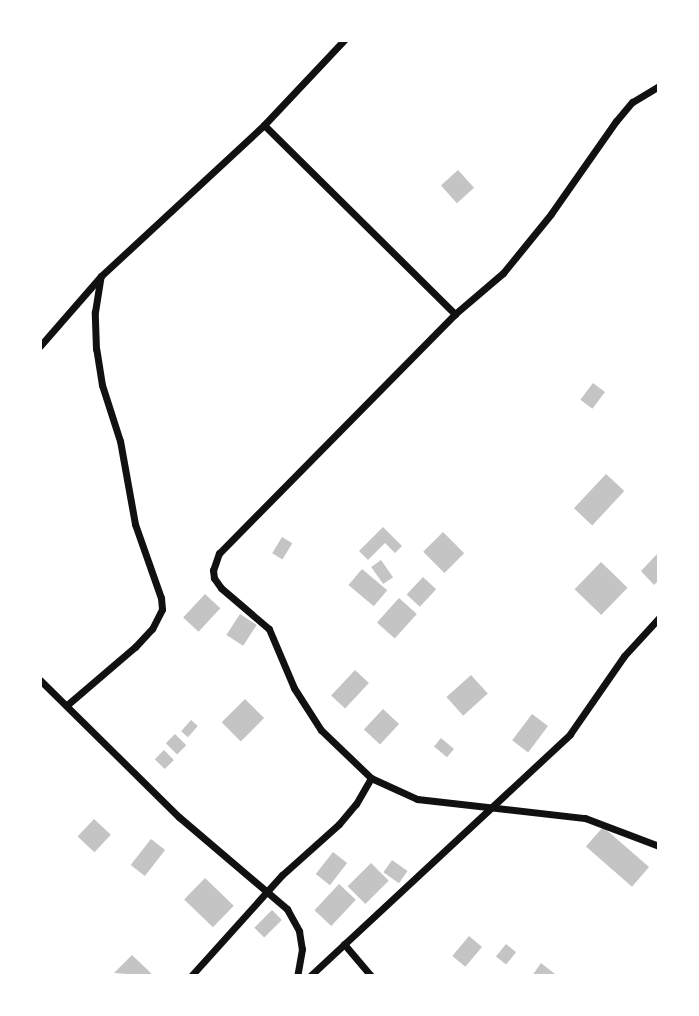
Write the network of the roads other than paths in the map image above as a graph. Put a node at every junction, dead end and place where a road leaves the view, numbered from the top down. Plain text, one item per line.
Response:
1 (344, 40) edge
2 (659, 86) edge
3 (264, 125) junction
4 (101, 276) junction
5 (454, 314) junction
6 (40, 346) edge
7 (659, 618) edge
8 (40, 680) edge
9 (67, 705) junction
10 (371, 778) junction
11 (492, 809) junction
12 (659, 846) edge
13 (267, 891) junction
14 (344, 944) junction
15 (191, 976) edge
16 (297, 976) edge
17 (310, 976) edge
18 (371, 976) edge

1 - 3 street
2 - 5 street
3 - 4 street
3 - 5 street
4 - 6 street
4 - 9 street
5 - 10 street
7 - 11 street
8 - 9 street
9 - 13 street
10 - 11 street
10 - 13 street
11 - 12 street
11 - 14 street
13 - 15 street
13 - 16 street
14 - 17 street
14 - 18 street

